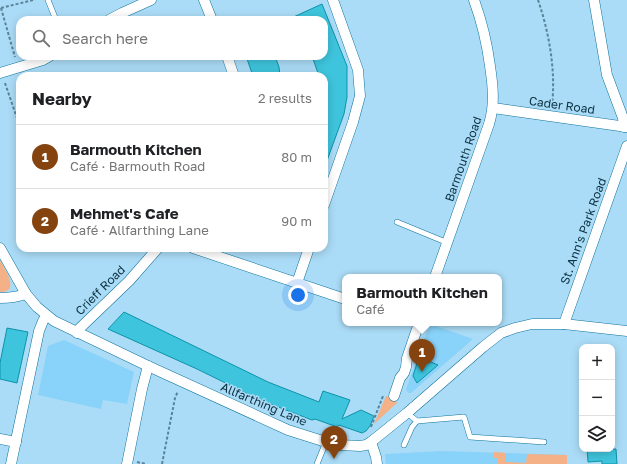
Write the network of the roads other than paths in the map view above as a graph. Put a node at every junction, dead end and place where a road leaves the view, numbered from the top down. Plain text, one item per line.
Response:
1 (48, 0) edge
2 (151, 0) edge
3 (204, 0) edge
4 (333, 0) edge
5 (475, 0) edge
6 (594, 0) edge
7 (54, 16) edge
8 (116, 16) edge
9 (210, 16) edge
10 (43, 60) edge
11 (228, 60) edge
12 (233, 72) edge
13 (0, 73) edge
14 (493, 108) junction
15 (625, 127) edge
16 (627, 146) edge
17 (328, 194) edge
18 (397, 222) dead end
19 (448, 243) junction
20 (0, 248) edge
21 (154, 252) edge
22 (205, 252) edge
23 (308, 252) edge
24 (436, 274) edge
25 (297, 283) junction
26 (26, 294) junction
27 (0, 298) edge
28 (342, 298) edge
29 (46, 316) junction
30 (564, 324) junction
31 (416, 326) edge
32 (627, 331) edge
33 (77, 332) junction
34 (148, 366) junction
35 (390, 393) road end
36 (407, 413) junction
37 (417, 422) junction
38 (0, 439) edge
39 (16, 442) junction
40 (326, 442) junction
41 (371, 442) junction
42 (544, 442) dead end
43 (404, 445) dead end
44 (11, 464) edge
45 (127, 464) edge
46 (317, 464) edge
47 (377, 464) edge

1 - 7 lane
2 - 8 street
3 - 9 street
4 - 17 street
5 - 14 street, Barmouth Road
6 - 15 street
10 - 13 street
11 - 12 street
14 - 15 street, Cader Road
14 - 19 street, Barmouth Road
16 - 30 street, St. Ann's Park Road
18 - 19 lane
19 - 24 street, Barmouth Road
20 - 26 street, Allfarthing Lane
21 - 33 street, Crieff Road
22 - 25 street
23 - 25 street
25 - 28 street
26 - 27 street
26 - 29 street, Allfarthing Lane
29 - 33 street, Allfarthing Lane
29 - 39 street
30 - 32 street, Allfarthing Lane
30 - 36 street, Allfarthing Lane
31 - 35 street
33 - 34 street, Allfarthing Lane
34 - 40 street, Allfarthing Lane
34 - 45 street
36 - 37 lane
36 - 41 street, Allfarthing Lane
37 - 42 lane
37 - 43 lane
38 - 39 street
39 - 44 street
40 - 41 street, Allfarthing Lane
40 - 46 lane
41 - 47 street

